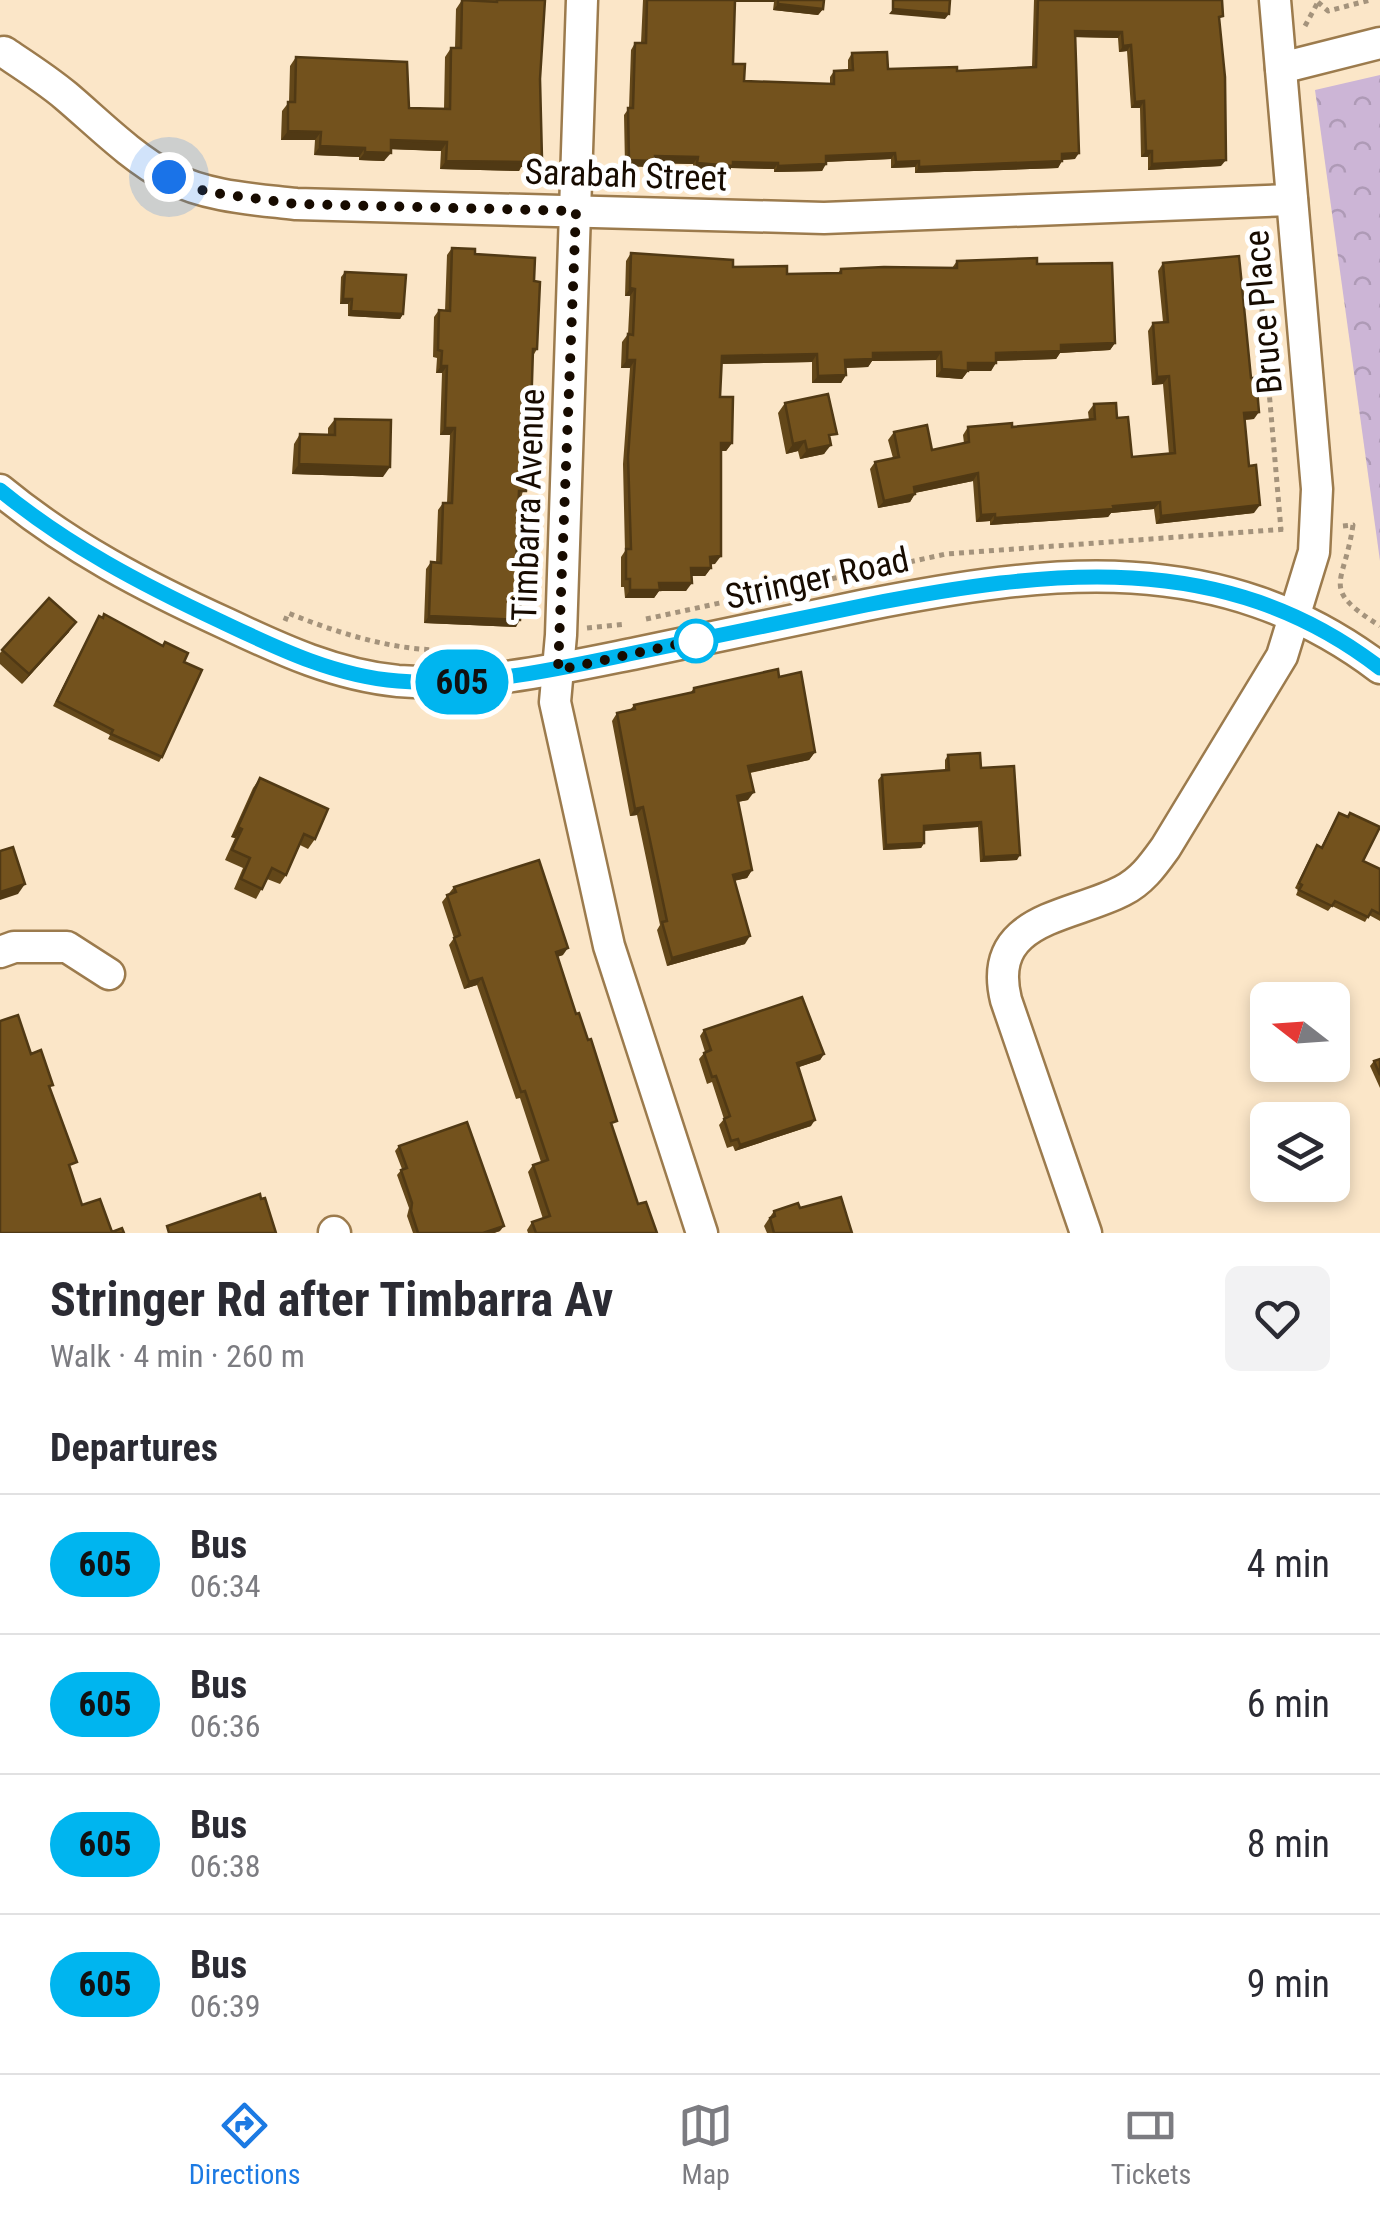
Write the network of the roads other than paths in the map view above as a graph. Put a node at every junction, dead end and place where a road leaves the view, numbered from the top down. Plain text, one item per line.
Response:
1 (582, 0) edge
2 (1275, 0) edge
3 (1380, 43) edge
4 (4, 52) dead end
5 (1281, 68) junction
6 (1292, 200) junction
7 (576, 211) junction
8 (0, 490) edge
9 (1296, 616) junction
10 (1380, 668) edge
11 (558, 670) junction
12 (0, 952) edge
13 (108, 974) dead end
14 (702, 1233) edge
15 (1086, 1233) edge

1 - 7 street, Timbarra Avenue
2 - 5 street, Bruce Place
3 - 5 street
4 - 7 street, Sarabah Street
5 - 6 street, Bruce Place
6 - 7 street, Sarabah Street
6 - 9 street, Bruce Place
7 - 11 street, Timbarra Avenue
8 - 11 street, Stringer Road
9 - 10 street, Stringer Road
9 - 11 street, Stringer Road
9 - 15 street, Bruce Place
11 - 14 street, Timbarra Avenue
12 - 13 street

